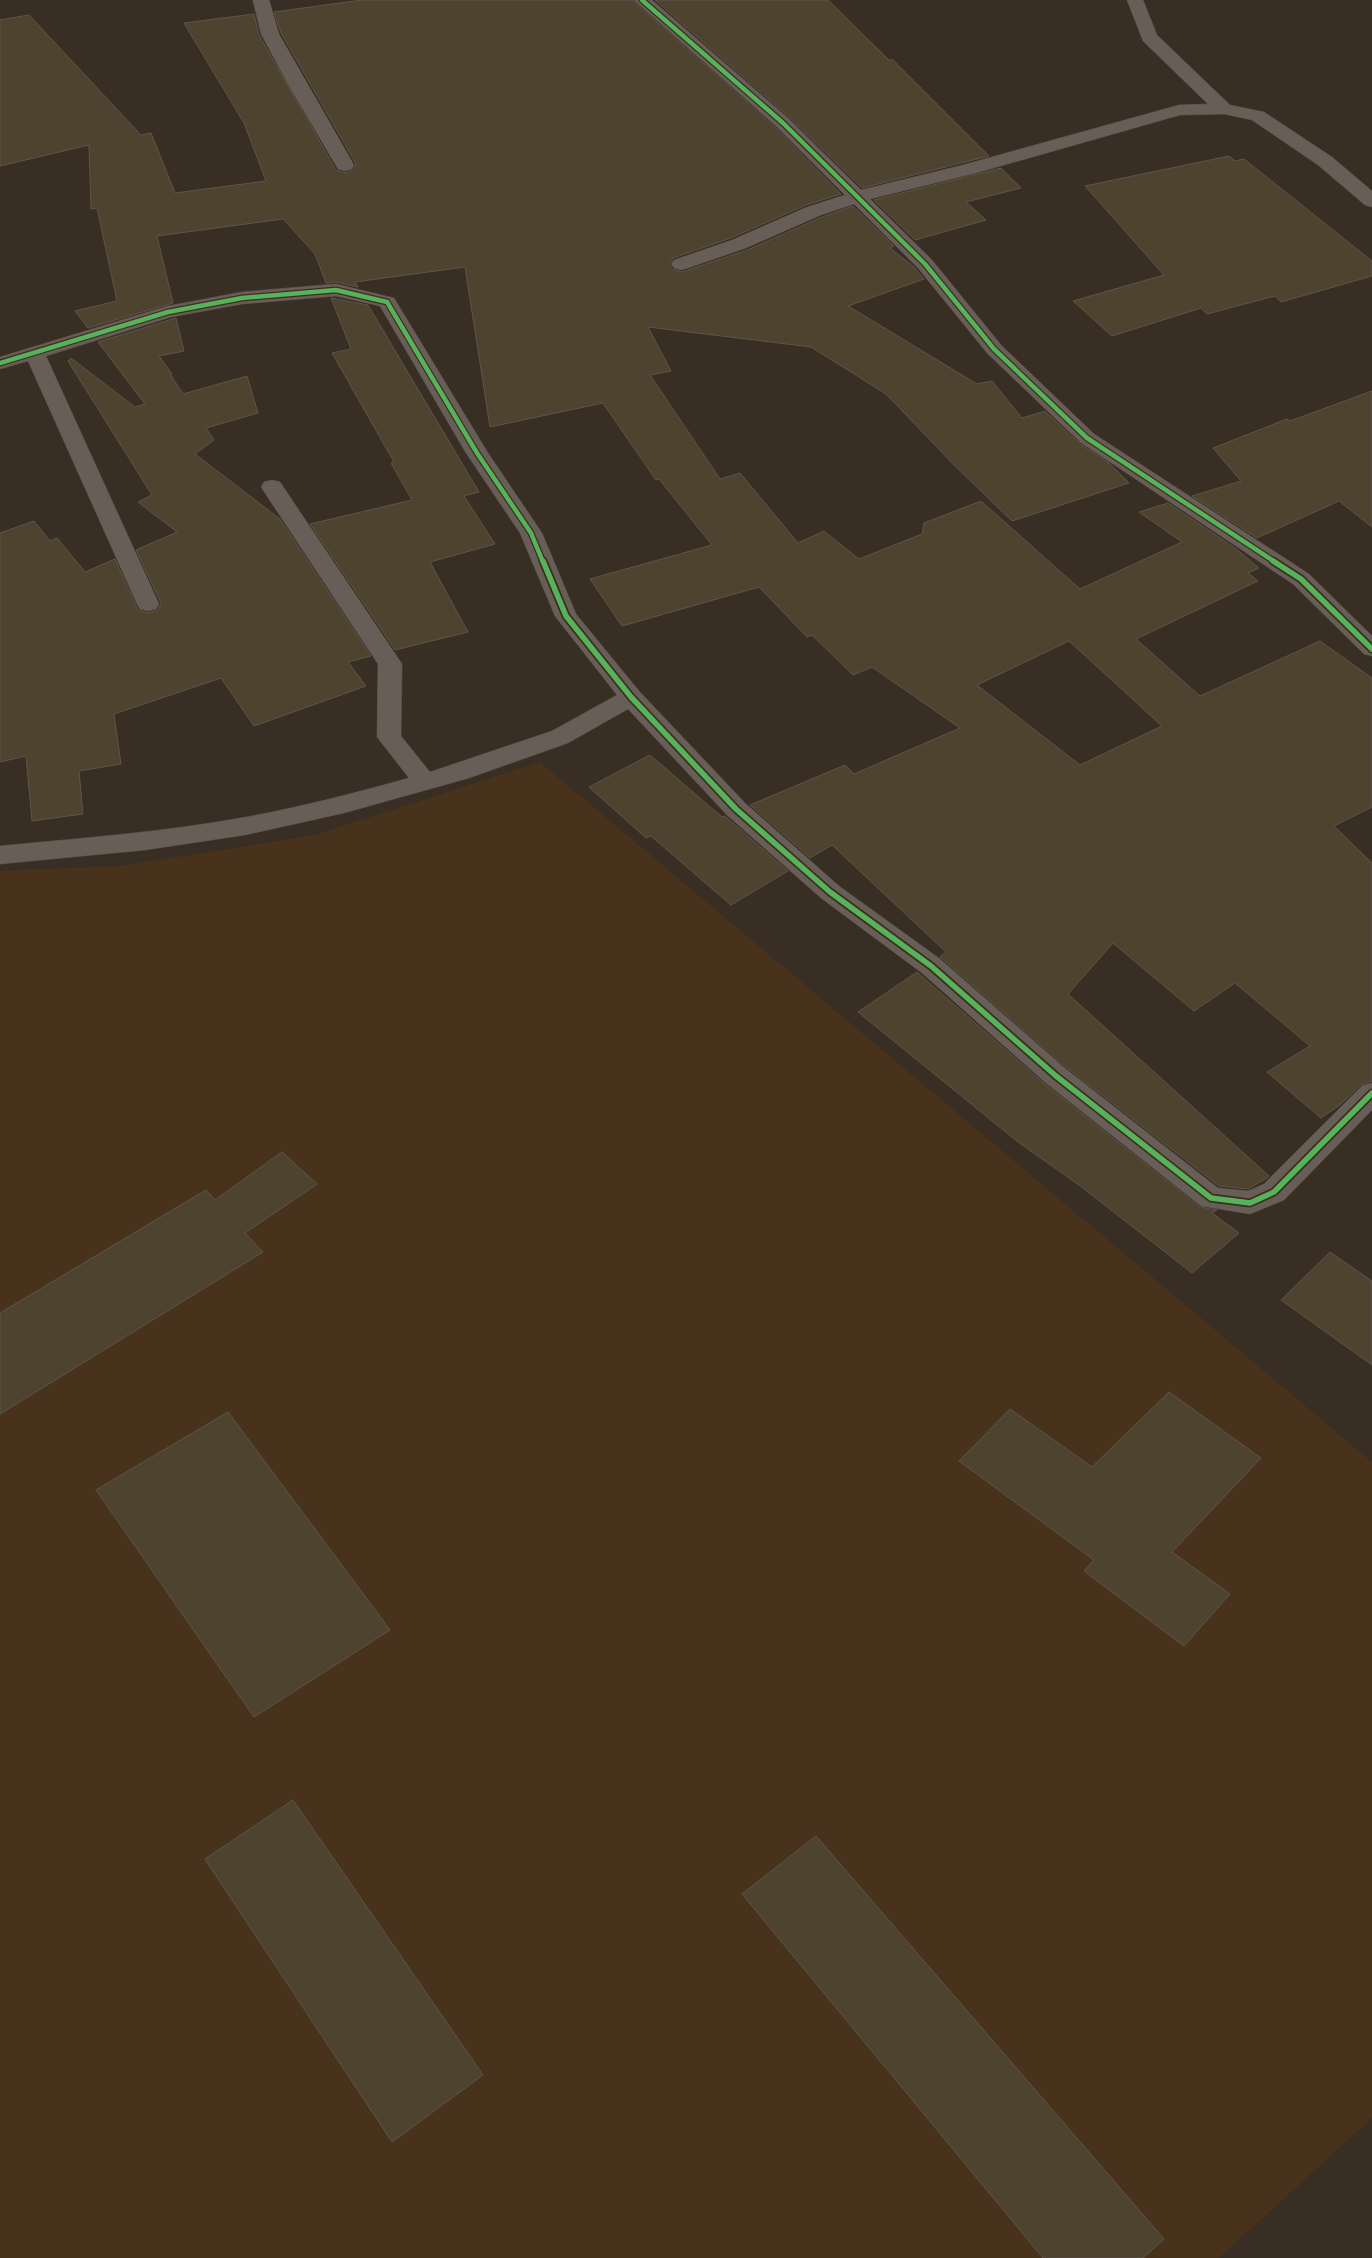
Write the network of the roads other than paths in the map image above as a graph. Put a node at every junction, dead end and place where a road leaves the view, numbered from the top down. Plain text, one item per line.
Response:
1 (261, 0) edge
2 (642, 0) edge
3 (1135, 0) edge
4 (1224, 108) junction
5 (345, 165) dead end
6 (856, 196) junction
7 (1372, 201) edge
8 (682, 264) dead end
9 (34, 352) junction
10 (0, 363) edge
11 (272, 487) dead end
12 (148, 604) dead end
13 (1372, 649) edge
14 (631, 698) junction
15 (425, 782) junction
16 (0, 855) edge
17 (1372, 1092) edge

1 - 5 street
2 - 6 street
3 - 4 street
4 - 6 street
4 - 7 street
6 - 8 street
6 - 13 street
9 - 10 street
9 - 12 street
9 - 14 street
11 - 15 street
14 - 15 street
14 - 17 street
15 - 16 street

